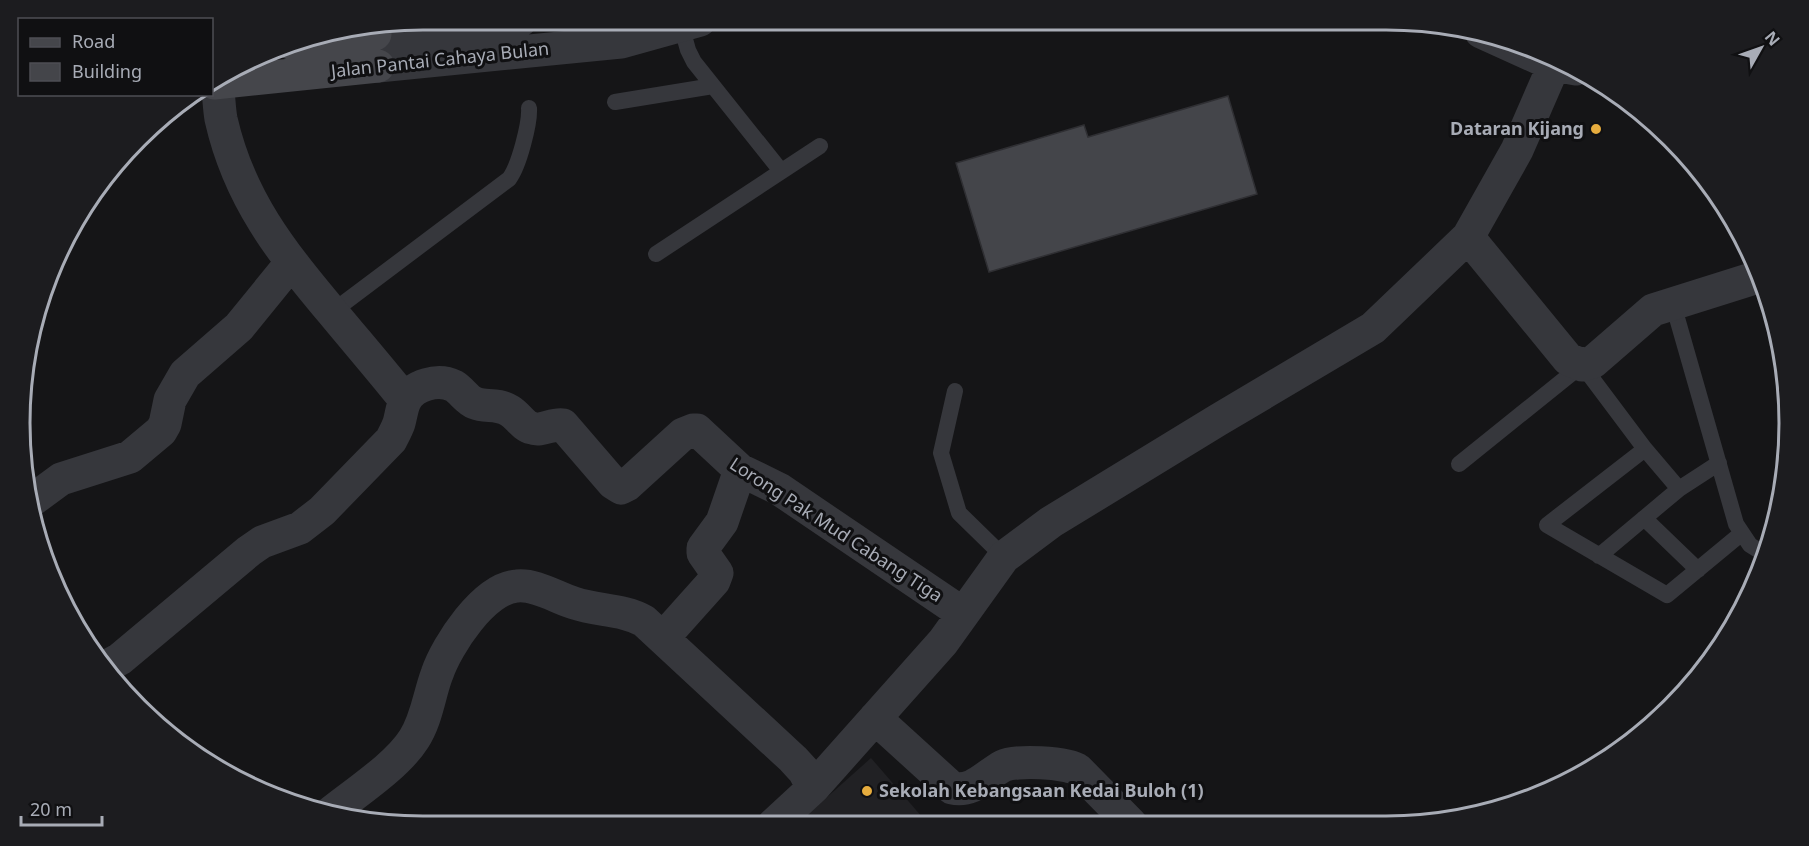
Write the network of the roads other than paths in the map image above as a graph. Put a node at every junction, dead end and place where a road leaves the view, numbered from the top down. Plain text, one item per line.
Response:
1 (663, 30) edge
2 (691, 30) edge
3 (361, 35) edge
4 (365, 68) junction
5 (1562, 72) edge
6 (228, 82) edge
7 (713, 86) junction
8 (217, 89) edge
9 (615, 102) dead end
10 (529, 108) dead end
11 (820, 146) dead end
12 (782, 171) junction
13 (1468, 237) junction
14 (656, 254) dead end
15 (291, 263) junction
16 (1751, 279) edge
17 (1673, 304) junction
18 (332, 312) junction
19 (1582, 364) junction
20 (955, 391) dead end
21 (405, 400) junction
22 (1645, 449) junction
23 (1719, 463) junction
24 (1459, 465) dead end
25 (740, 470) junction
26 (1679, 489) junction
27 (37, 496) edge
28 (1644, 519) junction
29 (1742, 533) junction
30 (1758, 550) edge
31 (1599, 556) junction
32 (1004, 557) junction
33 (1698, 570) junction
34 (962, 613) junction
35 (663, 638) junction
36 (112, 663) edge
37 (875, 718) junction
38 (813, 788) junction
39 (338, 806) edge
40 (783, 816) edge
41 (1123, 816) edge

1 - 4 street, Jalan Pantai Cahaya Bulan
2 - 7 lane
3 - 4 street
4 - 6 main road, Jalan Pantai Cahaya Bulan
5 - 13 street
7 - 9 lane
7 - 12 lane
8 - 15 street
10 - 18 lane
11 - 12 lane
12 - 14 lane
13 - 19 street
13 - 32 street
15 - 18 street
15 - 27 street
16 - 17 street
17 - 19 street
17 - 23 lane
18 - 21 street
19 - 22 lane
19 - 24 lane
20 - 32 lane
21 - 25 street, Lorong Pak Mud Cabang Tiga
21 - 36 street
22 - 26 lane
22 - 31 lane
23 - 26 lane
23 - 29 lane
25 - 34 street, Lorong Pak Mud Cabang Tiga
25 - 35 street
26 - 28 lane
28 - 31 lane
28 - 33 lane
29 - 30 lane
29 - 33 lane
31 - 33 lane
32 - 34 street
34 - 37 street
35 - 38 street
35 - 39 street
37 - 38 street
37 - 41 street
38 - 40 street

